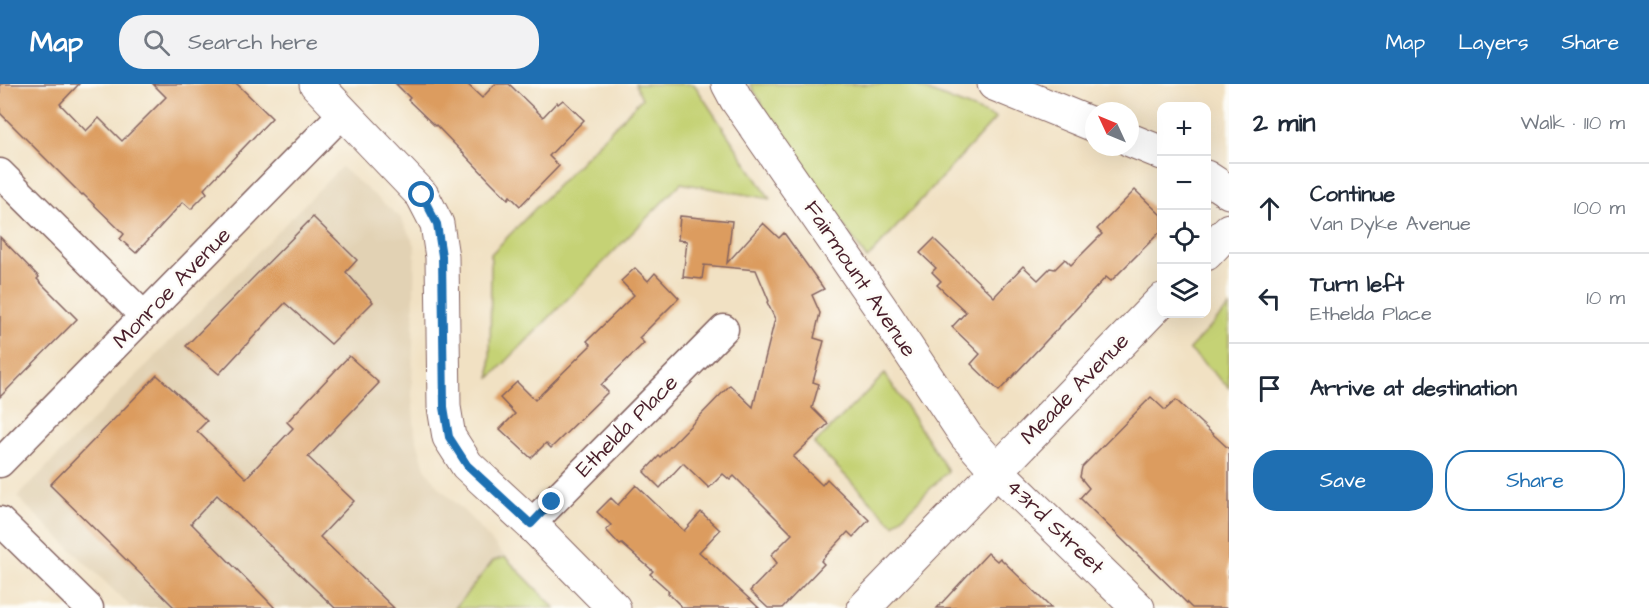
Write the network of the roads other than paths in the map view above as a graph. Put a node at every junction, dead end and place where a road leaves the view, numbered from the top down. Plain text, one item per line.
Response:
1 (316, 84) edge
2 (728, 84) edge
3 (994, 84) edge
4 (343, 113) junction
5 (1085, 121) edge
6 (1139, 144) edge
7 (1157, 151) edge
8 (0, 173) edge
9 (1211, 180) edge
10 (1229, 192) edge
11 (1229, 230) edge
12 (1211, 249) edge
13 (1157, 304) edge
14 (144, 316) junction
15 (724, 329) dead end
16 (0, 463) edge
17 (997, 471) junction
18 (0, 521) edge
19 (531, 524) junction
20 (89, 608) edge
21 (614, 608) edge
22 (864, 608) edge
23 (1138, 608) edge

1 - 4 main road
2 - 17 main road, Fairmount Avenue
3 - 5 main road
4 - 14 street, Monroe Avenue
4 - 19 main road
6 - 7 main road
8 - 14 street
9 - 10 main road
11 - 12 main road
13 - 17 main road, Meade Avenue
14 - 16 street, Monroe Avenue
15 - 19 street, Ethelda Place
17 - 22 main road, Meade Avenue
17 - 23 main road, 43rd Street
18 - 20 street
19 - 21 main road

